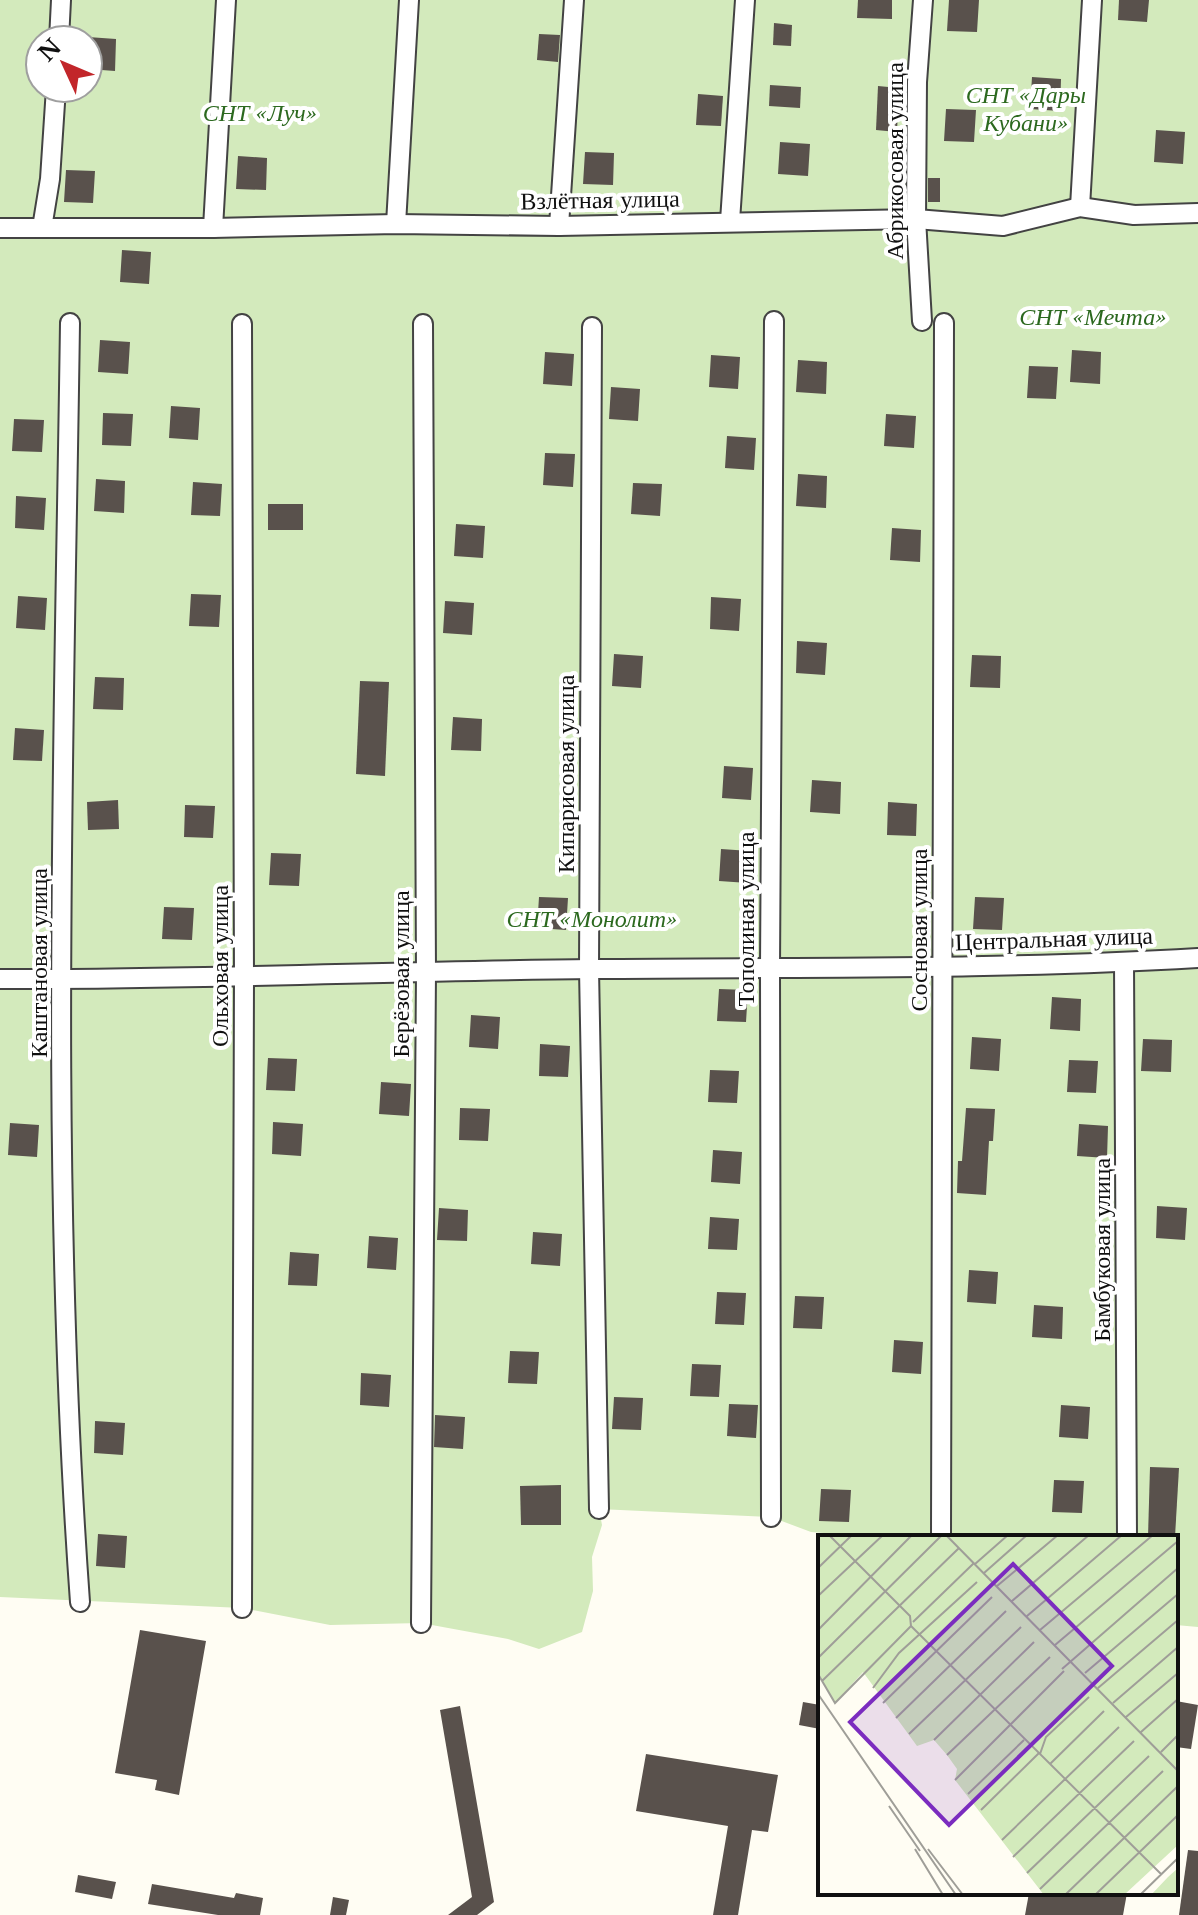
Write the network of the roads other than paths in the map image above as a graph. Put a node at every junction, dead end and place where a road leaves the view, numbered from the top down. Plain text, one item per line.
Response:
1 (61, 0) edge
2 (226, 0) edge
3 (409, 0) edge
4 (574, 0) edge
5 (745, 0) edge
6 (923, 0) edge
7 (1092, 0) edge
8 (60, 24) edge
9 (55, 104) edge
10 (1080, 207) junction
11 (1198, 213) edge
12 (916, 219) junction
13 (730, 221) junction
14 (396, 224) junction
15 (559, 226) junction
16 (0, 228) edge
17 (42, 228) junction
18 (213, 228) junction
19 (774, 321) dead end
20 (922, 321) dead end
21 (70, 323) dead end
22 (944, 323) dead end
23 (242, 324) dead end
24 (423, 324) dead end
25 (592, 327) dead end
26 (1198, 958) edge
27 (1124, 962) junction
28 (943, 966) junction
29 (770, 968) junction
30 (589, 969) junction
31 (426, 973) junction
32 (244, 978) junction
33 (0, 979) edge
34 (61, 979) junction
35 (599, 1509) dead end
36 (771, 1517) dead end
37 (941, 1535) edge
38 (1127, 1535) edge
39 (80, 1602) dead end
40 (242, 1608) dead end
41 (421, 1623) dead end

1 - 8 street
2 - 18 street
3 - 14 street
4 - 15 street
5 - 13 street
6 - 12 street, Абрикосовая улица
7 - 10 street
9 - 17 street
10 - 11 street, Взлётная улица
10 - 12 street, Взлётная улица
12 - 13 street, Взлётная улица
12 - 20 street, Абрикосовая улица
13 - 15 street, Взлётная улица
14 - 15 street, Взлётная улица
14 - 18 street, Взлётная улица
16 - 17 street, Взлётная улица
17 - 18 street, Взлётная улица
19 - 29 street, Тополиная улица
21 - 34 street, Каштановая улица
22 - 28 street, Сосновая улица
23 - 32 street, Ольховая улица
24 - 31 street, Берёзовая улица
25 - 30 street, Кипарисовая улица
26 - 27 street, Центральная улица
27 - 28 street, Центральная улица
27 - 38 street, Бамбуковая улица
28 - 29 street, Центральная улица
28 - 37 street, Сосновая улица
29 - 30 street, Центральная улица
29 - 36 street, Тополиная улица
30 - 31 street, Центральная улица
30 - 35 street, Кипарисовая улица
31 - 32 street, Центральная улица
31 - 41 street, Берёзовая улица
32 - 34 street, Центральная улица
32 - 40 street, Ольховая улица
33 - 34 street, Центральная улица
34 - 39 street, Каштановая улица

